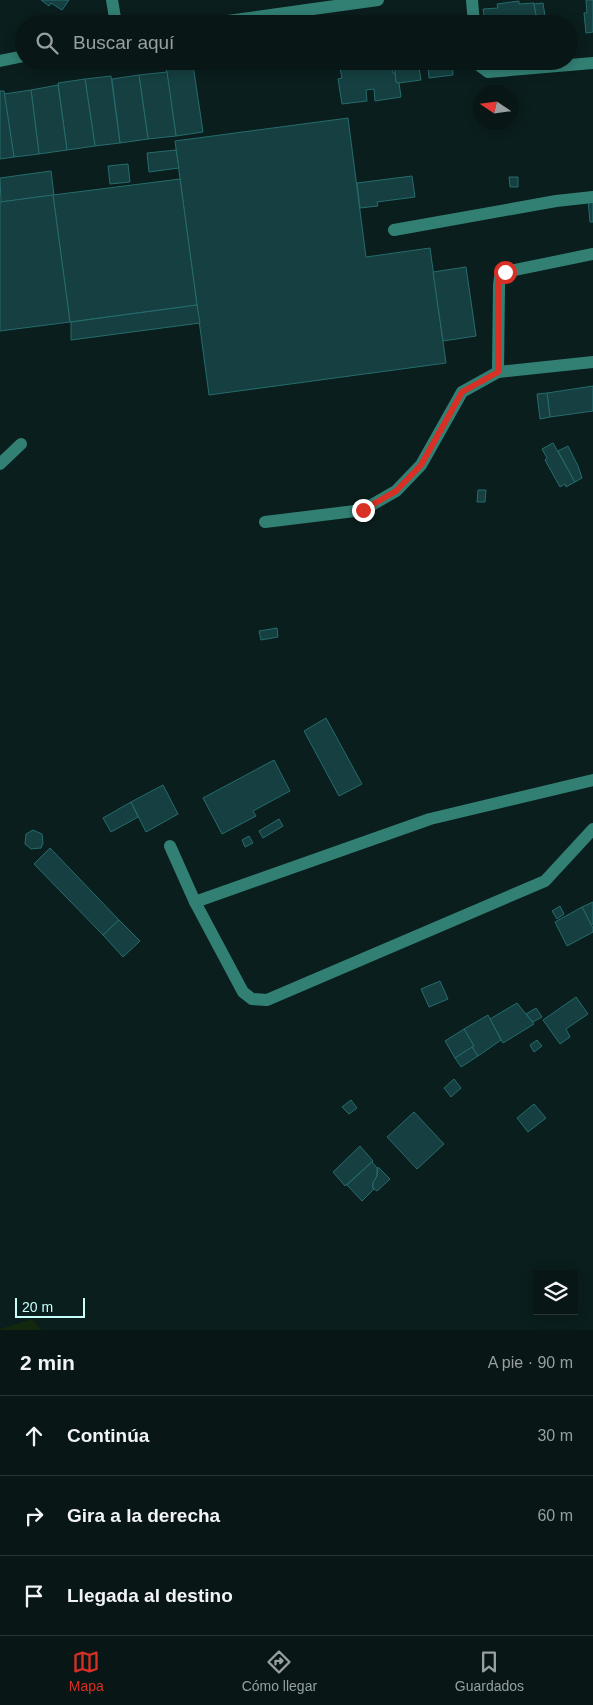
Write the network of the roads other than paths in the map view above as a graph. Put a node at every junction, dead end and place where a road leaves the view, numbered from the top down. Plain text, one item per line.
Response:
1 (112, 0) edge
2 (378, 0) edge
3 (472, 0) edge
4 (290, 6) edge
5 (114, 15) edge
6 (248, 15) edge
7 (473, 15) edge
8 (15, 58) edge
9 (0, 61) edge
10 (593, 63) edge
11 (578, 64) edge
12 (485, 70) edge
13 (511, 70) edge
14 (593, 197) edge
15 (394, 230) dead end
16 (593, 254) edge
17 (593, 362) edge
18 (498, 372) junction
19 (21, 444) dead end
20 (0, 464) edge
21 (266, 522) dead end
22 (593, 780) edge
23 (593, 829) edge
24 (170, 846) dead end
25 (195, 902) junction

1 - 5 street
2 - 4 street
3 - 7 street
4 - 6 street
8 - 9 street
10 - 11 street
12 - 13 street
14 - 15 street
16 - 18 street
17 - 18 street
18 - 21 street
19 - 20 street
22 - 25 street
23 - 25 street
24 - 25 street

